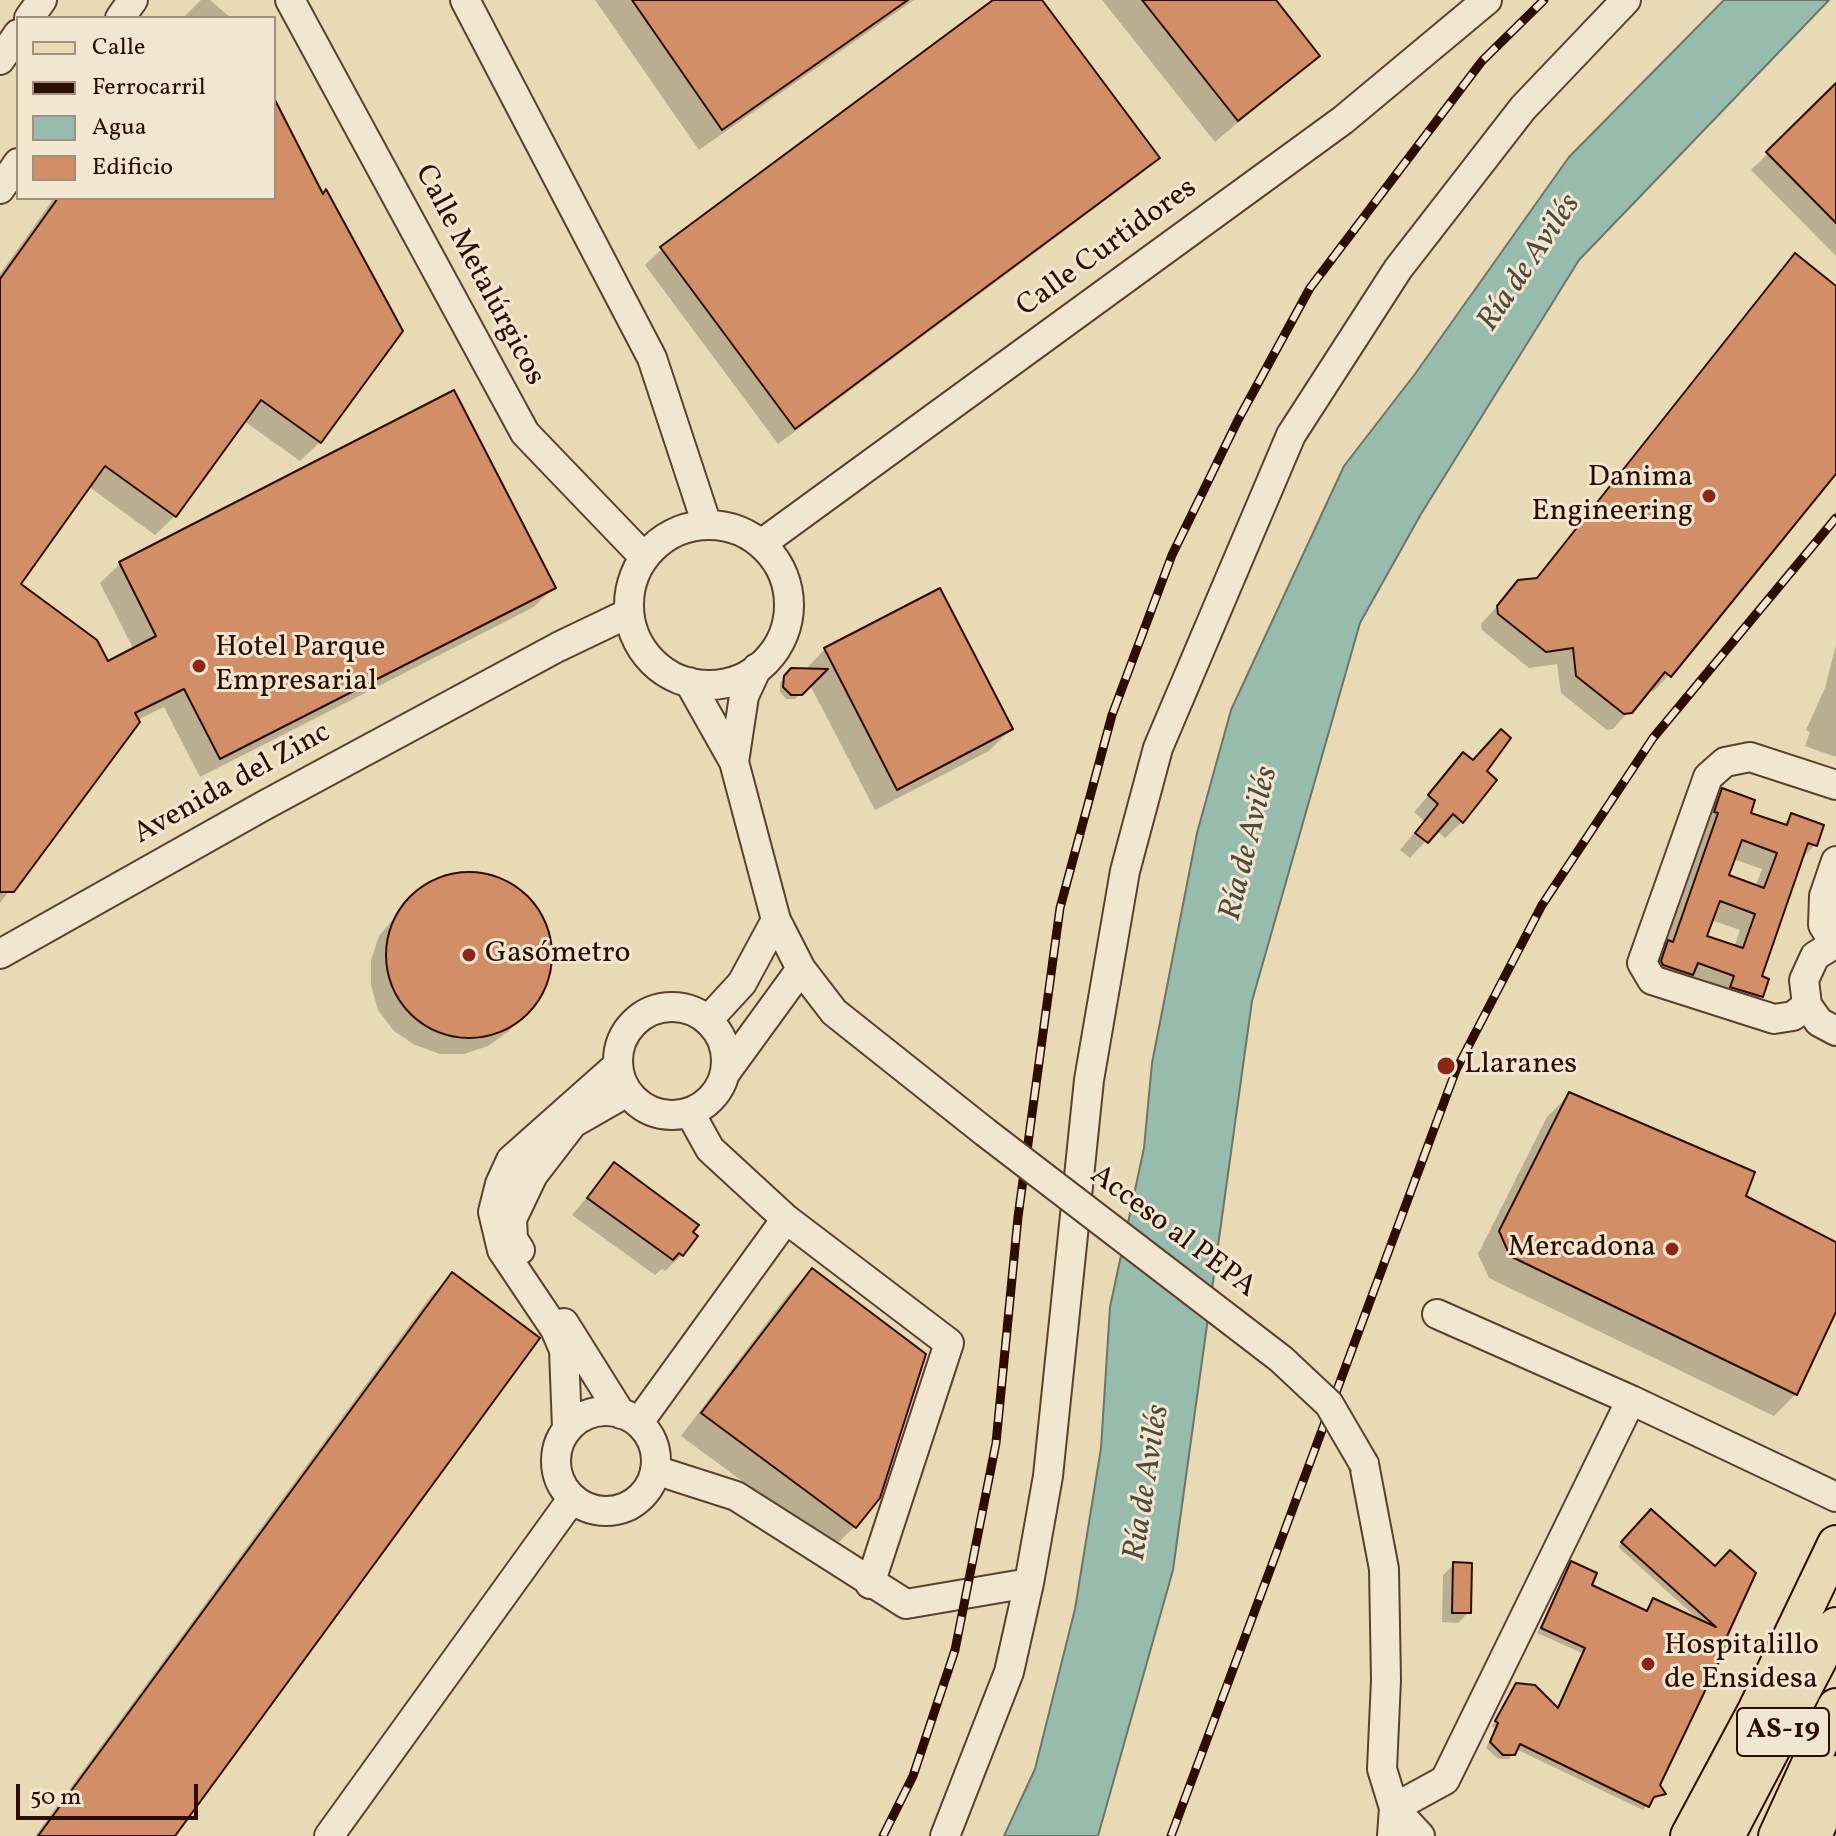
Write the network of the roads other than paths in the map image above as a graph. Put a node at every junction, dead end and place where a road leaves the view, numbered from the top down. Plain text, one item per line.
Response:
1 (290, 0) edge
2 (465, 0) edge
3 (1487, 0) edge
4 (1626, 0) edge
5 (16, 37) edge
6 (0, 60) edge
7 (16, 166) edge
8 (0, 189) edge
9 (707, 525) junction
10 (761, 544) junction
11 (644, 557) junction
12 (629, 613) junction
13 (757, 668) junction
14 (689, 682) junction
15 (734, 762) junction
16 (1836, 785) edge
17 (1836, 861) edge
18 (776, 920) junction
19 (1835, 943) edge
20 (0, 954) edge
21 (801, 969) junction
22 (1807, 1005) junction
23 (708, 1020) junction
24 (1836, 1031) edge
25 (618, 1065) junction
26 (726, 1072) junction
27 (627, 1092) junction
28 (690, 1113) junction
29 (786, 1219) junction
30 (1437, 1314) dead end
31 (1631, 1400) junction
32 (630, 1418) junction
33 (567, 1428) junction
34 (655, 1470) junction
35 (1836, 1497) edge
36 (572, 1499) junction
37 (1836, 1544) edge
38 (1029, 1583) junction
39 (870, 1584) junction
40 (1836, 1626) edge
41 (1836, 1707) edge
42 (1836, 1776) edge
43 (1393, 1822) edge
44 (1699, 1830) edge
45 (329, 1836) edge
46 (945, 1836) edge
47 (1420, 1836) edge
48 (1777, 1836) edge
49 (1811, 1836) edge

1 - 11 street, Calle Metalúrgicos
2 - 9 street
3 - 10 street, Calle Curtidores
4 - 38 street
5 - 6 street
7 - 8 street
9 - 10 street
9 - 11 street
10 - 13 street
11 - 12 street
12 - 14 street
12 - 20 street, Avenida del Zinc
13 - 14 street
13 - 15 street
14 - 15 street
15 - 18 street, Acceso al PEPA
16 - 22 street
17 - 19 street
18 - 21 street, Acceso al PEPA
18 - 23 street
19 - 22 street
21 - 26 street
21 - 43 street, Acceso al PEPA, bridge
22 - 24 street
23 - 25 street
23 - 26 street
25 - 27 street
25 - 33 street
26 - 28 street
27 - 28 street
27 - 32 street
28 - 29 street
29 - 32 street
29 - 39 street
30 - 31 street
31 - 35 street
31 - 43 street
32 - 33 street
32 - 34 street
33 - 36 street
34 - 36 street
34 - 39 street
36 - 45 street
37 - 44 main road, AS-19
38 - 39 street
38 - 46 street
40 - 44 main road, AS-19
41 - 48 main road
42 - 49 highway
43 - 47 street

